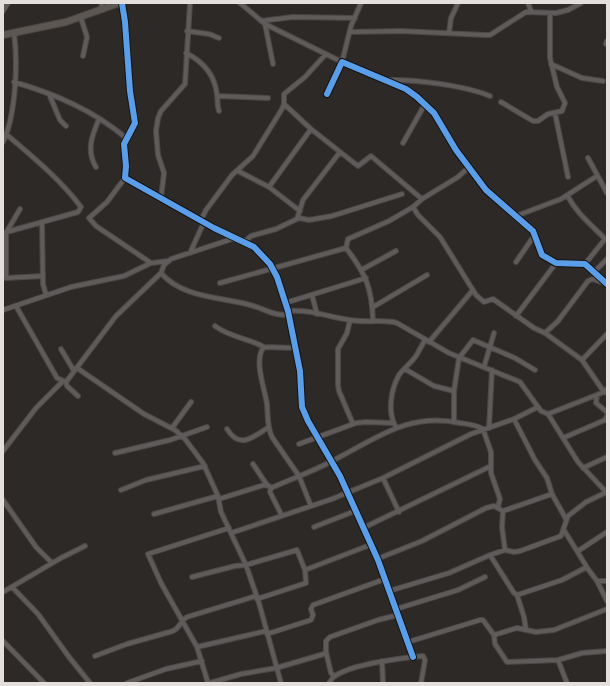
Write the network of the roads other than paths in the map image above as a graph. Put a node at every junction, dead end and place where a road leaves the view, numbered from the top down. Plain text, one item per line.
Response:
1 (8, 3) edge
2 (120, 3) edge
3 (190, 3) edge
4 (240, 3) edge
5 (361, 3) edge
6 (458, 3) edge
7 (528, 3) edge
8 (581, 3) edge
9 (102, 6) edge
10 (3, 12) edge
11 (531, 12) junction
12 (550, 13) junction
13 (81, 18) junction
14 (355, 18) junction
15 (263, 22) junction
16 (188, 31) junction
17 (350, 32) junction
18 (14, 33) junction
19 (449, 33) junction
20 (3, 35) edge
21 (219, 38) dead end
22 (186, 53) junction
23 (325, 55) junction
24 (83, 56) dead end
25 (342, 62) junction
26 (273, 64) dead end
27 (552, 64) junction
28 (386, 80) junction
29 (14, 82) junction
30 (603, 82) dead end
31 (49, 94) junction
32 (327, 94) dead end
33 (218, 96) junction
34 (490, 96) dead end
35 (268, 98) dead end
36 (501, 102) dead end
37 (284, 104) junction
38 (424, 104) junction
39 (218, 111) dead end
40 (555, 113) junction
41 (99, 119) junction
42 (66, 126) dead end
43 (312, 129) junction
44 (5, 136) edge
45 (126, 138) junction
46 (3, 142) edge
47 (403, 143) dead end
48 (340, 152) junction
49 (588, 158) dead end
50 (469, 166) junction
51 (96, 167) dead end
52 (238, 171) junction
53 (597, 176) junction
54 (125, 178) junction
55 (568, 178) dead end
56 (269, 186) junction
57 (607, 193) edge
58 (402, 194) dead end
59 (567, 195) junction
60 (160, 198) junction
61 (422, 199) junction
62 (413, 207) junction
63 (20, 208) dead end
64 (300, 211) junction
65 (516, 216) junction
66 (297, 219) junction
67 (203, 221) junction
68 (42, 223) junction
69 (5, 233) edge
70 (534, 236) junction
71 (235, 238) junction
72 (244, 242) junction
73 (346, 248) junction
74 (396, 252) dead end
75 (190, 253) junction
76 (607, 259) edge
77 (169, 260) junction
78 (516, 262) dead end
79 (152, 263) junction
80 (556, 263) junction
81 (584, 264) junction
82 (363, 269) junction
83 (273, 270) junction
84 (161, 273) junction
85 (593, 273) junction
86 (427, 275) dead end
87 (43, 276) junction
88 (366, 278) junction
89 (220, 283) dead end
90 (606, 284) edge
91 (473, 290) junction
92 (46, 295) junction
93 (312, 295) junction
94 (285, 303) junction
95 (16, 306) junction
96 (373, 307) junction
97 (3, 310) edge
98 (288, 313) junction
99 (317, 314) junction
100 (516, 316) junction
101 (350, 320) junction
102 (373, 321) junction
103 (215, 326) dead end
104 (494, 333) dead end
105 (545, 333) junction
106 (607, 334) edge
107 (427, 341) junction
108 (264, 347) junction
109 (296, 348) junction
110 (490, 348) junction
111 (60, 349) dead end
112 (460, 358) junction
113 (582, 360) junction
114 (484, 368) junction
115 (404, 369) junction
116 (76, 370) junction
117 (492, 370) junction
118 (535, 370) dead end
119 (64, 382) junction
120 (454, 391) junction
121 (606, 391) edge
122 (597, 395) junction
123 (78, 396) dead end
124 (191, 402) dead end
125 (538, 407) junction
126 (607, 412) edge
127 (548, 414) junction
128 (607, 416) edge
129 (514, 419) junction
130 (454, 421) junction
131 (353, 424) junction
132 (395, 425) junction
133 (207, 427) dead end
134 (269, 427) junction
135 (172, 428) junction
136 (227, 428) dead end
137 (489, 428) junction
138 (483, 430) junction
139 (181, 435) junction
140 (319, 438) junction
141 (563, 438) junction
142 (299, 444) dead end
143 (3, 451) edge
144 (115, 453) dead end
145 (607, 457) edge
146 (332, 461) junction
147 (253, 464) dead end
148 (205, 466) junction
149 (491, 466) junction
150 (583, 468) junction
151 (299, 476) junction
152 (383, 478) junction
153 (269, 487) junction
154 (121, 490) dead end
155 (347, 492) junction
156 (607, 492) edge
157 (552, 494) junction
158 (219, 498) junction
159 (3, 500) edge
160 (311, 506) junction
161 (498, 507) junction
162 (355, 511) junction
163 (503, 511) junction
164 (399, 512) junction
165 (154, 514) dead end
166 (282, 516) junction
167 (566, 519) junction
168 (314, 527) dead end
169 (229, 528) junction
170 (363, 528) junction
171 (564, 530) junction
172 (607, 532) edge
173 (231, 533) junction
174 (370, 545) junction
175 (85, 546) dead end
176 (505, 550) junction
177 (578, 551) junction
178 (490, 555) junction
179 (377, 559) junction
180 (52, 563) junction
181 (246, 565) junction
182 (588, 569) junction
183 (305, 570) junction
184 (192, 577) dead end
185 (485, 577) dead end
186 (385, 579) junction
187 (597, 580) junction
188 (607, 581) edge
189 (12, 587) junction
190 (389, 591) junction
191 (3, 592) edge
192 (517, 595) junction
193 (257, 598) junction
194 (607, 601) edge
195 (396, 609) junction
196 (607, 609) edge
197 (398, 615) junction
198 (182, 622) junction
199 (526, 630) junction
200 (267, 632) junction
201 (494, 635) junction
202 (3, 641) edge
203 (408, 642) junction
204 (197, 647) junction
205 (607, 651) edge
206 (326, 652) junction
207 (95, 656) dead end
208 (413, 657) junction
209 (558, 660) junction
210 (382, 661) junction
211 (202, 662) junction
212 (276, 668) junction
213 (334, 676) junction
214 (44, 683) edge
215 (90, 683) edge
216 (127, 683) edge
217 (209, 683) edge
218 (281, 683) edge
219 (329, 683) edge
220 (383, 683) edge
221 (421, 683) edge
222 (566, 683) edge

1 - 10 street
2 - 9 main road
2 - 45 street
3 - 16 street
4 - 15 street
5 - 14 street
6 - 19 street
7 - 11 street
8 - 12 street
9 - 13 main road
11 - 12 street
11 - 19 street
12 - 27 street
13 - 18 main road
13 - 24 street
14 - 15 street
14 - 17 street
15 - 23 street
15 - 26 street
16 - 21 street
16 - 22 street
17 - 19 street
17 - 25 street
18 - 20 main road
18 - 29 street
22 - 33 street
22 - 60 street
23 - 25 street
23 - 37 street
25 - 28 street
25 - 32 street
27 - 30 street
27 - 40 street
28 - 34 street
28 - 38 street
29 - 31 street
29 - 44 street
31 - 41 street
31 - 42 street
33 - 35 street
33 - 39 street
36 - 40 street
37 - 43 street
37 - 52 street
38 - 47 street
38 - 50 street
40 - 55 street
41 - 45 street
41 - 51 street
43 - 48 street
43 - 56 street
44 - 46 street
44 - 68 street
45 - 54 street
48 - 61 street
48 - 64 street
49 - 53 street
50 - 61 street
50 - 65 street
52 - 56 street
52 - 67 street
53 - 57 street
53 - 59 street
54 - 60 street
54 - 79 street
56 - 64 street
58 - 66 street
59 - 65 street
59 - 81 street
60 - 67 street
61 - 62 street
62 - 73 street
62 - 91 street
63 - 69 street
64 - 66 street
65 - 70 street
66 - 72 street
67 - 71 street
67 - 75 street
68 - 69 street
68 - 87 street
69 - 87 street
70 - 78 street
70 - 80 street
71 - 72 street
71 - 75 street
72 - 83 street
73 - 82 street
73 - 83 street
74 - 82 street
75 - 77 street
76 - 85 street
77 - 79 street
77 - 84 street
79 - 92 street
80 - 81 street
80 - 100 street
81 - 85 street
82 - 88 street
83 - 89 street
83 - 94 street
84 - 98 street
84 - 116 street
85 - 90 street
86 - 96 street
87 - 92 street
88 - 93 street
88 - 96 street
90 - 105 street
91 - 100 street
91 - 107 street
92 - 95 street
93 - 94 street
93 - 99 street
94 - 98 street
95 - 97 street
95 - 119 street
96 - 102 street
98 - 99 street
98 - 109 street
99 - 101 street
100 - 105 street
101 - 102 street
101 - 131 street
102 - 107 street
103 - 108 street
104 - 110 street
105 - 113 street
106 - 113 street
107 - 112 street
107 - 115 street
108 - 109 street
108 - 134 street
109 - 140 street
110 - 112 street
110 - 114 street
110 - 118 street
111 - 116 street
112 - 114 street
112 - 120 street
113 - 121 street
114 - 117 street
115 - 120 street
115 - 132 street
116 - 119 street
116 - 135 street
117 - 125 street
117 - 137 street
119 - 123 street
119 - 143 street
120 - 130 street
121 - 122 street
122 - 126 street
122 - 127 street
124 - 135 street
125 - 127 street
125 - 129 street
127 - 141 street
128 - 141 street
129 - 137 street
129 - 157 street
130 - 132 street
130 - 138 street
131 - 132 street
131 - 140 street
132 - 146 street
133 - 139 street
134 - 136 street
134 - 151 street
135 - 139 street
137 - 138 street
138 - 149 street
138 - 152 street
139 - 144 street
139 - 148 street
140 - 142 street
140 - 146 street
141 - 150 street
145 - 150 street
146 - 151 street
146 - 155 street
147 - 153 street
148 - 154 street
148 - 158 street
149 - 161 street
149 - 164 street
150 - 156 street
151 - 153 street
151 - 160 street
152 - 155 street
152 - 164 street
153 - 158 street
153 - 166 street
155 - 160 street
155 - 162 street
156 - 167 street
157 - 163 street
157 - 167 street
158 - 165 street
158 - 169 street
159 - 180 street
160 - 166 street
161 - 163 street
161 - 179 street
162 - 168 street
162 - 170 street
163 - 176 street
164 - 170 street
166 - 173 street
167 - 171 street
169 - 173 street
169 - 198 street
170 - 174 street
171 - 176 street
171 - 177 street
172 - 177 street
173 - 181 street
174 - 179 street
174 - 183 street
175 - 180 street
176 - 178 street
177 - 182 street
178 - 190 street
178 - 192 street
179 - 186 street
180 - 189 street
181 - 183 street
181 - 184 street
181 - 193 street
182 - 187 street
182 - 192 street
183 - 193 street
185 - 195 street
186 - 190 street
186 - 200 street
187 - 188 street
187 - 194 street
189 - 191 street
189 - 215 street
190 - 195 street
192 - 199 street
193 - 198 street
193 - 200 street
195 - 197 street
196 - 199 street
197 - 203 street
197 - 206 street
198 - 204 street
198 - 207 street
199 - 201 street
200 - 204 street
200 - 212 street
201 - 203 street
201 - 209 street
202 - 214 street
203 - 208 street
204 - 211 street
205 - 209 street
206 - 212 street
206 - 213 street
208 - 210 street
208 - 221 street
209 - 222 street
210 - 213 street
210 - 220 street
211 - 216 street
211 - 217 street
212 - 217 street
212 - 218 street
213 - 219 street

